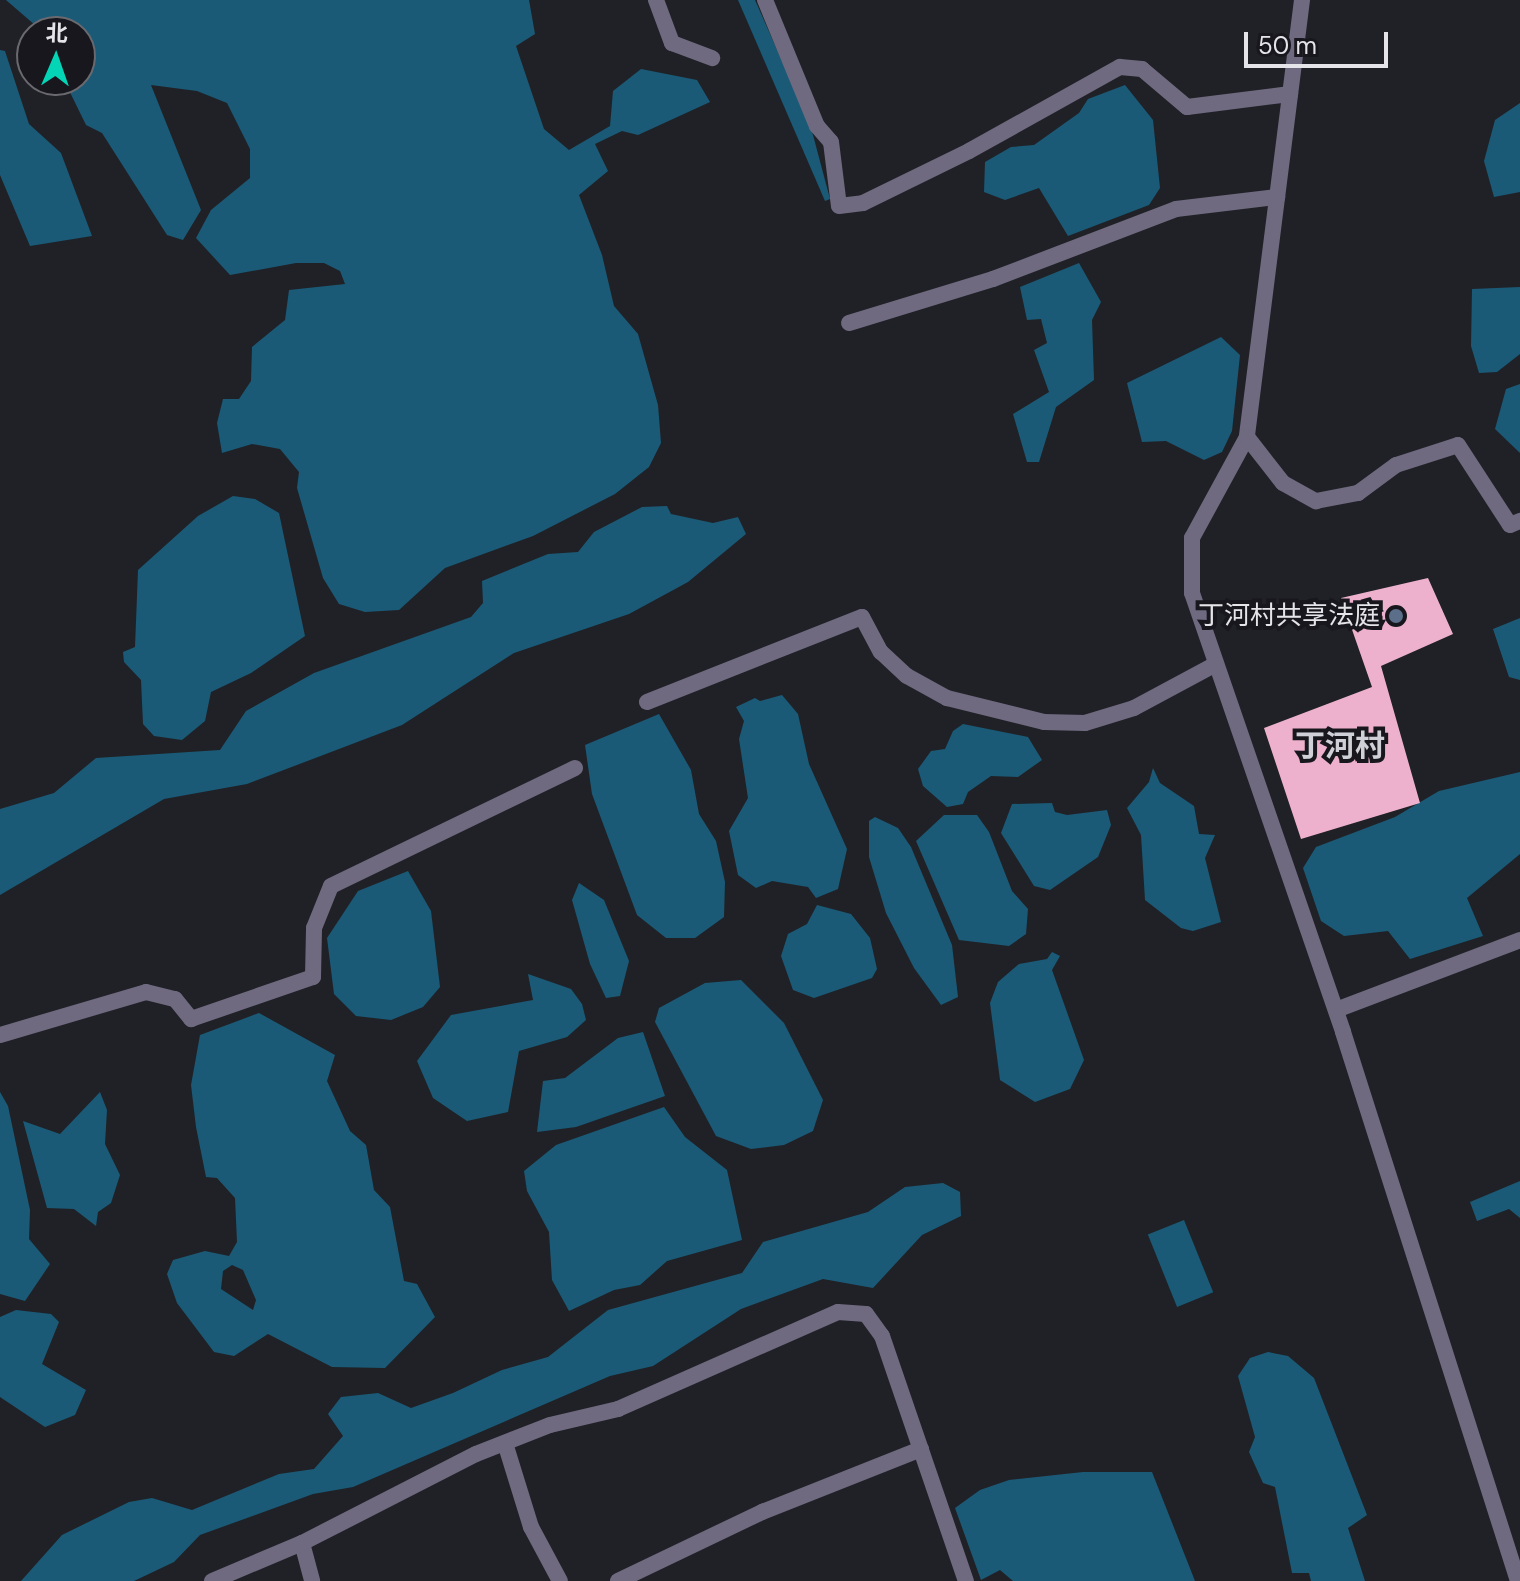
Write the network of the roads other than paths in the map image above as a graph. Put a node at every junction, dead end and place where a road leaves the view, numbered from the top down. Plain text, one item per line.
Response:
1 (656, 0) edge
2 (765, 0) edge
3 (1302, 0) edge
4 (712, 58) dead end
5 (1290, 94) junction
6 (1277, 197) junction
7 (849, 323) dead end
8 (1247, 437) junction
9 (1520, 521) edge
10 (1216, 664) junction
11 (647, 702) dead end
12 (575, 768) dead end
13 (1520, 940) edge
14 (1336, 1010) junction
15 (0, 1035) edge
16 (505, 1443) junction
17 (921, 1449) junction
18 (302, 1543) junction
19 (212, 1581) edge
20 (312, 1581) edge
21 (560, 1581) edge
22 (618, 1581) edge
23 (966, 1581) edge
24 (1518, 1581) edge

1 - 4 street
2 - 5 street
3 - 5 street
5 - 6 street
6 - 7 street
6 - 8 street
8 - 9 street
8 - 10 street
10 - 11 street
10 - 14 street
12 - 15 street
13 - 14 street
14 - 24 street
16 - 17 street
16 - 18 street
16 - 21 street
17 - 22 street
17 - 23 street
18 - 19 street
18 - 20 street

